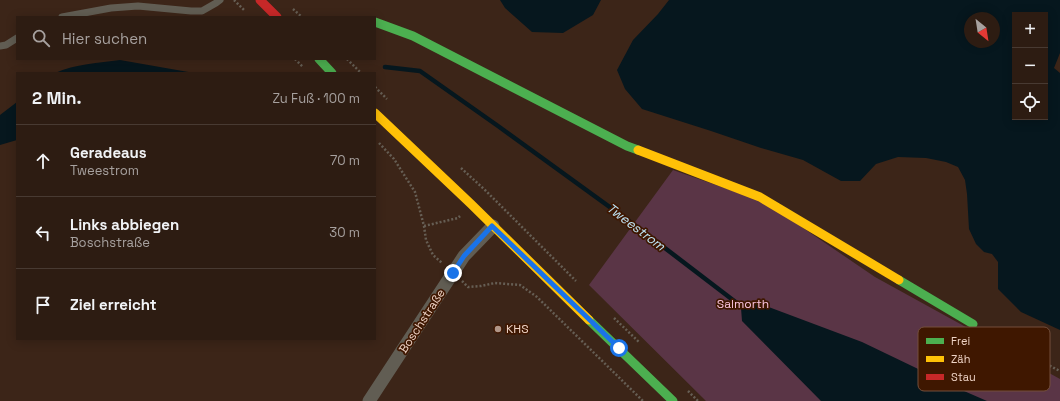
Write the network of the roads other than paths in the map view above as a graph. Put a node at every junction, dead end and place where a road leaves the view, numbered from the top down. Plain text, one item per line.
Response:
1 (220, 0) edge
2 (260, 0) edge
3 (66, 16) edge
4 (277, 16) edge
5 (376, 22) edge
6 (16, 39) edge
7 (0, 46) edge
8 (320, 60) edge
9 (331, 72) edge
10 (376, 114) edge
11 (492, 226) junction
12 (973, 324) road end
13 (369, 401) edge
14 (673, 401) edge

1 - 3 lane
2 - 4 street
5 - 12 street
6 - 7 lane
8 - 9 street
10 - 11 street
11 - 13 street, Boschstraße
11 - 14 street

